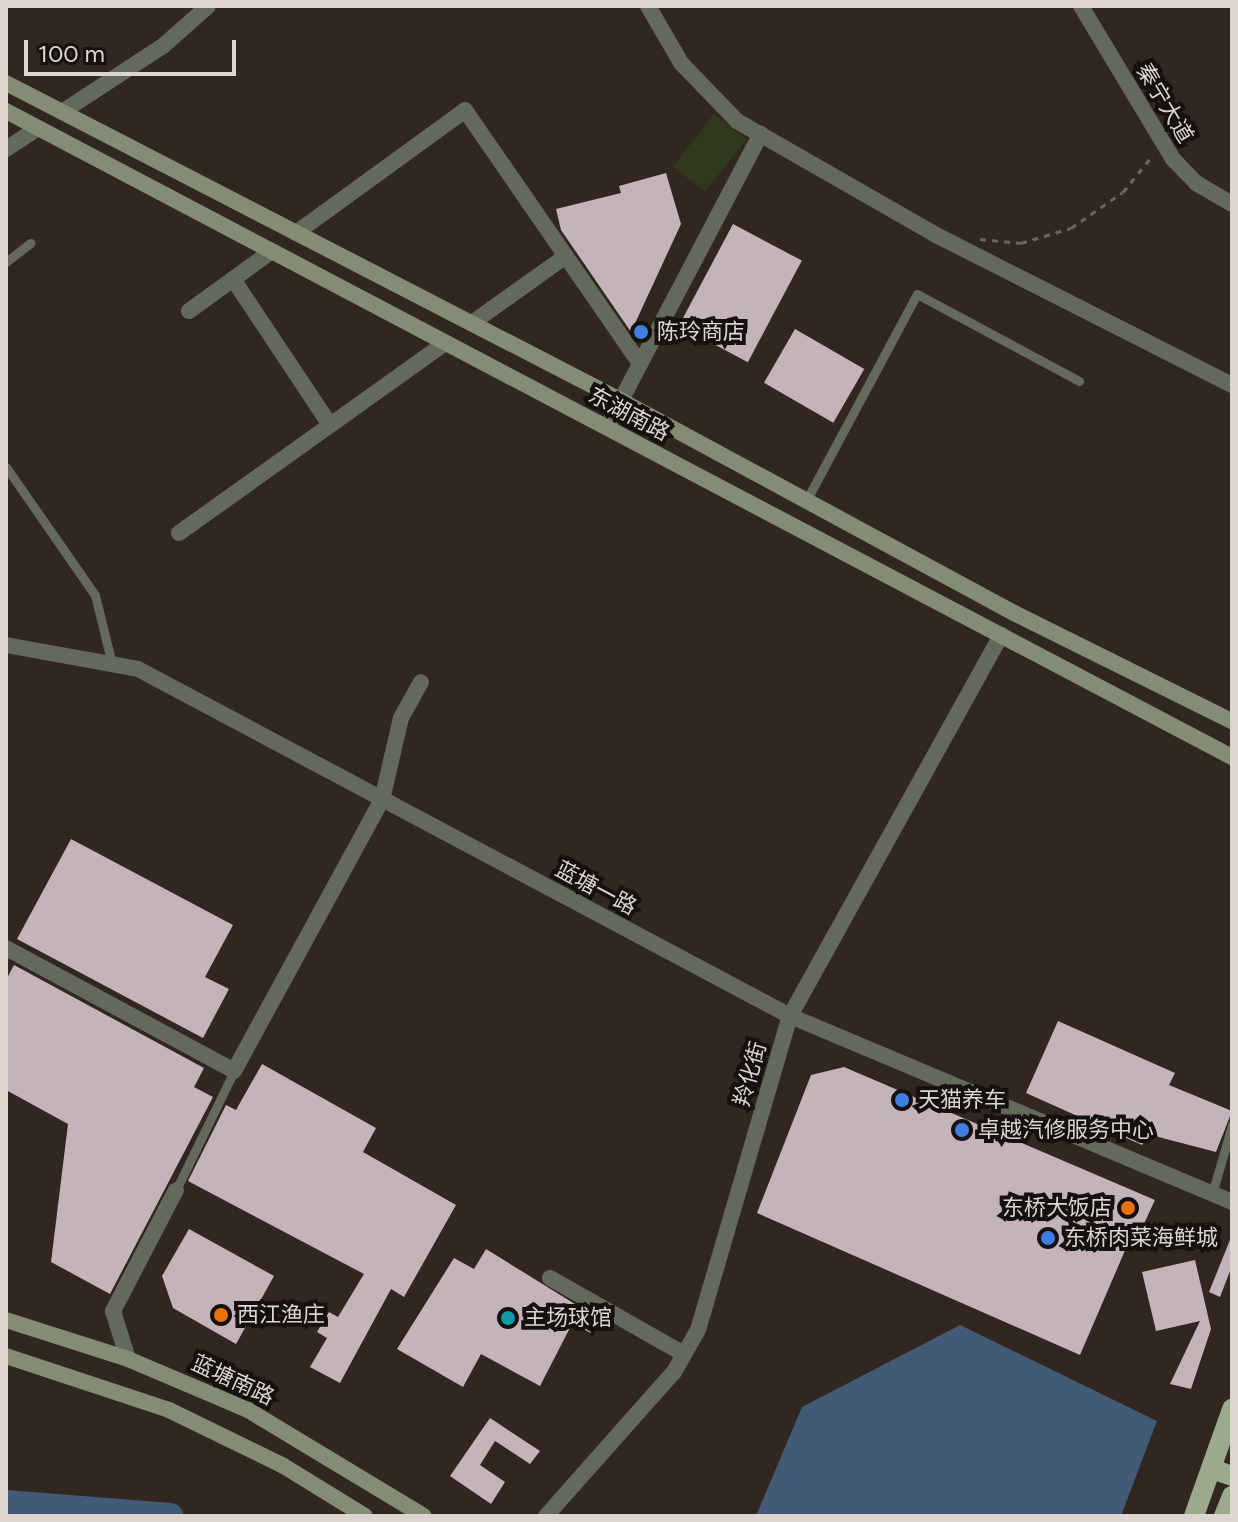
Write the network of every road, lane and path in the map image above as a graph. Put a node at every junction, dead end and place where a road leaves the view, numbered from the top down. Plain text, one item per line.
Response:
1 (208, 6) edge
2 (648, 6) edge
3 (1081, 6) edge
4 (6, 83) edge
5 (6, 111) edge
6 (62, 112) junction
7 (38, 128) junction
8 (761, 134) junction
9 (1162, 140) junction
10 (6, 149) edge
11 (1232, 204) edge
12 (296, 233) junction
13 (965, 237) dead end
14 (30, 243) dead end
15 (272, 251) junction
16 (566, 256) junction
17 (6, 262) edge
18 (233, 279) junction
19 (189, 311) dead end
20 (472, 323) junction
21 (445, 343) junction
22 (640, 364) junction
23 (1079, 381) dead end
24 (1232, 385) edge
25 (622, 401) junction
26 (330, 425) junction
27 (607, 427) junction
28 (6, 467) edge
29 (806, 501) junction
30 (179, 533) dead end
31 (1001, 635) junction
32 (6, 645) edge
33 (111, 660) junction
34 (421, 682) dead end
35 (1232, 721) edge
36 (1232, 757) edge
37 (382, 800) junction
38 (6, 948) edge
39 (790, 1016) junction
40 (234, 1071) junction
41 (1232, 1125) edge
42 (176, 1190) joint
43 (1212, 1194) junction
44 (1232, 1202) edge
45 (550, 1278) dead end
46 (6, 1320) edge
47 (684, 1354) junction
48 (6, 1356) edge
49 (128, 1359) junction
50 (1232, 1409) edge
51 (1212, 1469) junction
52 (1232, 1476) edge
53 (1232, 1496) edge
54 (365, 1516) edge
55 (424, 1516) edge
56 (546, 1516) edge
57 (1194, 1516) edge
58 (1224, 1516) edge

1 - 6 street
2 - 8 street
3 - 9 street, 秦宁大道
4 - 6 main road, 东湖南路
5 - 7 main road, 东湖南路
6 - 12 main road, 东湖南路
7 - 10 street
7 - 15 main road, 东湖南路
8 - 22 street
8 - 24 street
9 - 11 street, 秦宁大道
9 - 13 path
12 - 16 street
12 - 20 main road, 东湖南路
14 - 17 lane
15 - 18 street
15 - 21 main road, 东湖南路
16 - 20 street
16 - 22 street
18 - 19 street
18 - 26 street
20 - 25 main road, 东湖南路
21 - 26 street
21 - 27 main road, 东湖南路
22 - 25 street
23 - 29 lane
25 - 27 street
25 - 29 main road, 东湖南路
26 - 30 street
27 - 31 main road, 东湖南路
28 - 33 lane
29 - 35 main road, 东湖南路
31 - 36 main road, 东湖南路
31 - 39 street, 羚化街
32 - 33 street, 蓝塘一路
33 - 37 street, 蓝塘一路
34 - 37 street
37 - 39 street, 蓝塘一路
37 - 40 street
38 - 40 street
39 - 43 street, 蓝塘一路
39 - 47 street, 羚化街
40 - 42 lane
41 - 43 lane
42 - 49 street
43 - 44 street, 蓝塘一路
45 - 47 street
46 - 49 main road, 蓝塘南路
47 - 56 street, 羚化街
48 - 54 main road
49 - 55 main road, 蓝塘南路
50 - 51 main road
51 - 52 main road
51 - 57 main road
53 - 58 main road

